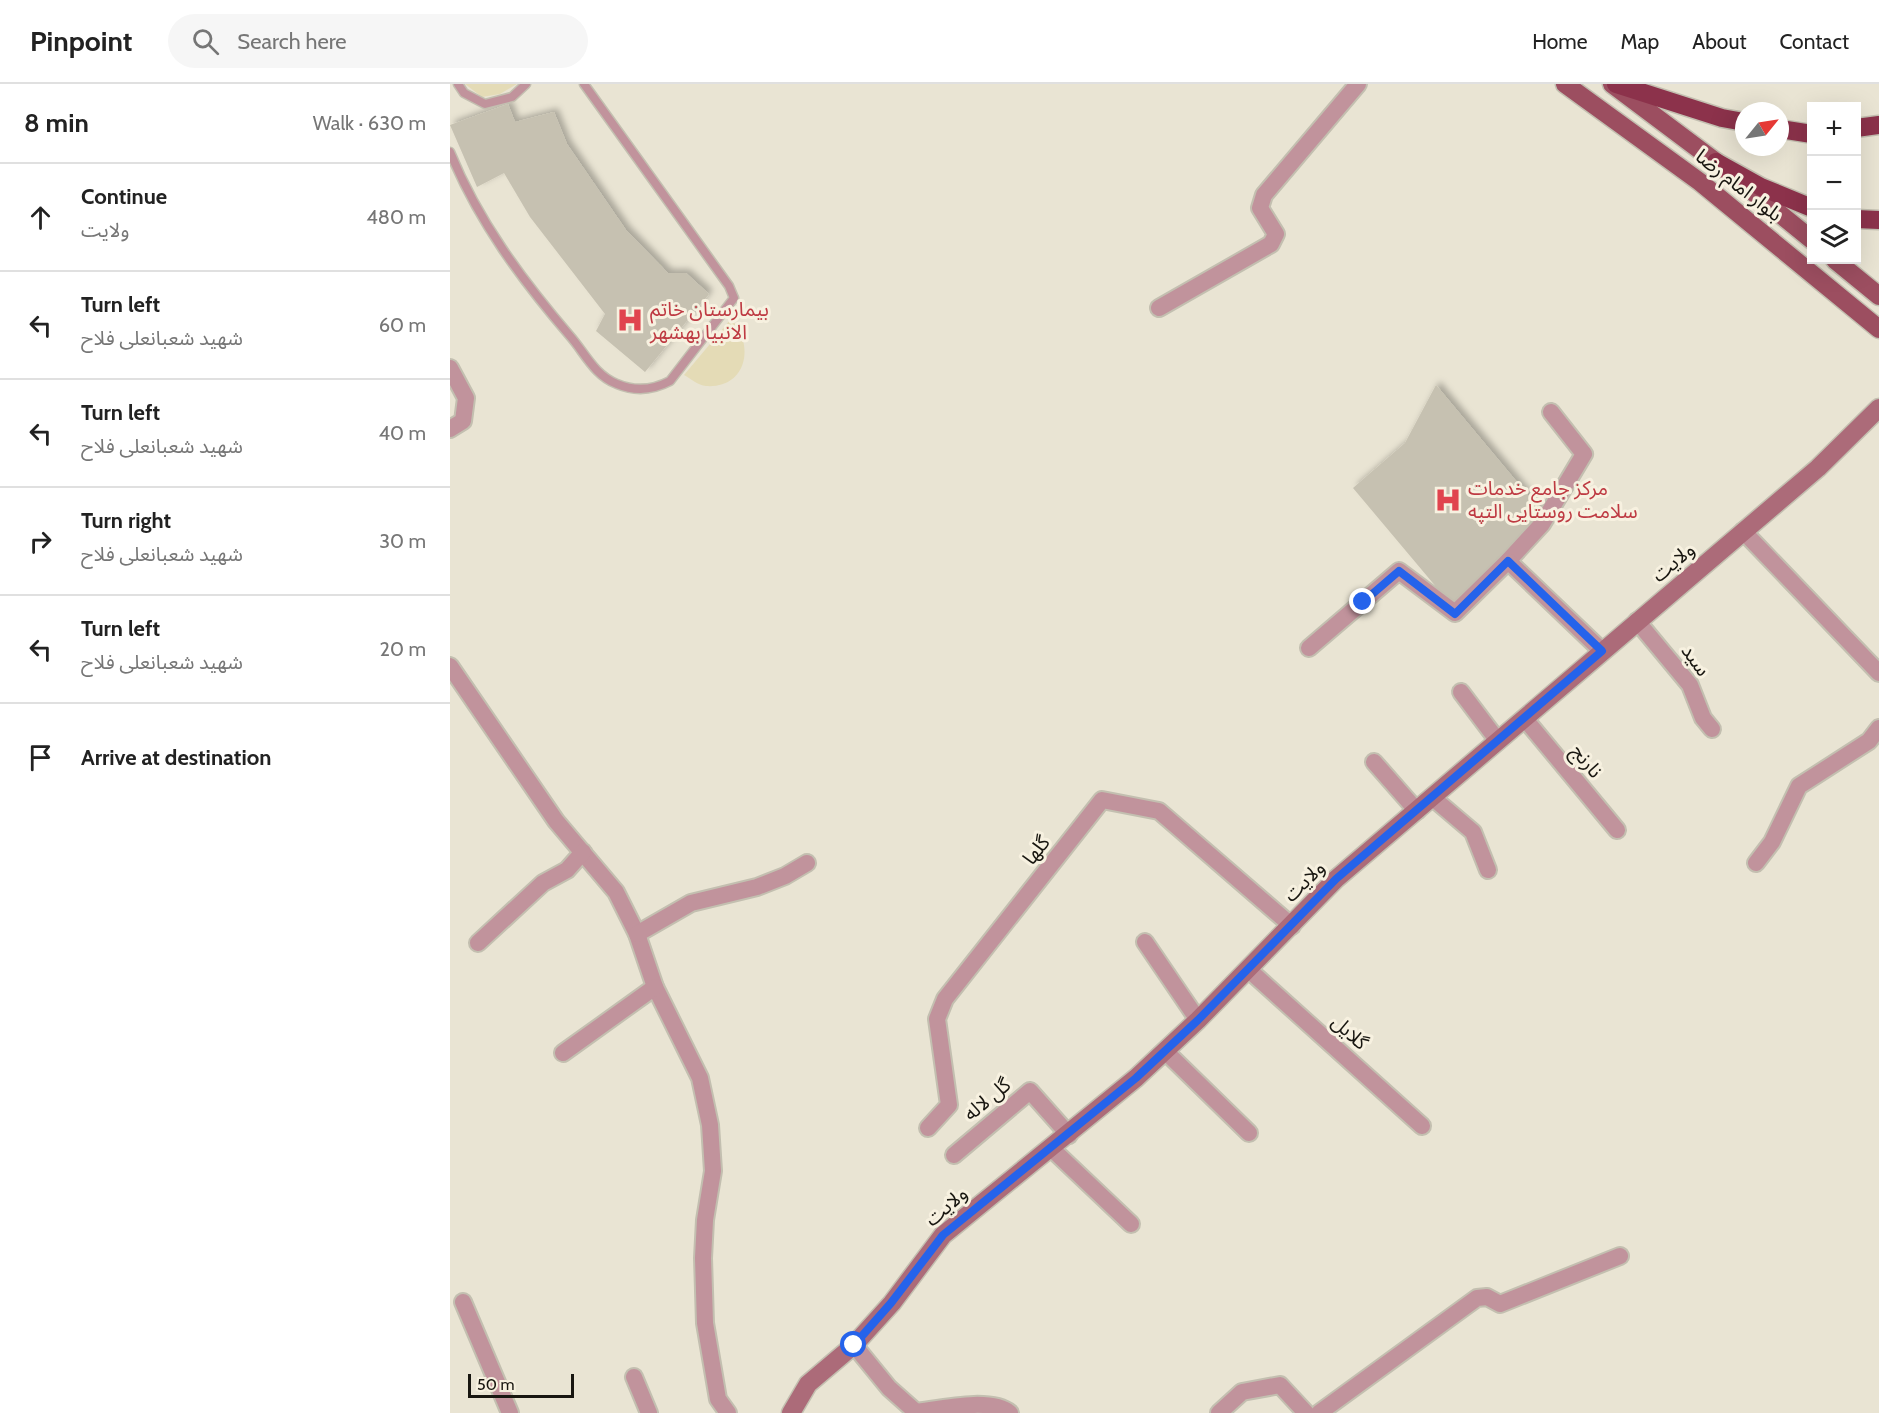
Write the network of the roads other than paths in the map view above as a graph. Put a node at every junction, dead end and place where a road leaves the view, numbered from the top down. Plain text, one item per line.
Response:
1 (458, 84) edge
2 (526, 84) edge
3 (584, 84) edge
4 (1358, 84) edge
5 (1565, 84) edge
6 (1612, 84) edge
7 (1616, 84) edge
8 (1735, 120) edge
9 (1879, 125) edge
10 (1861, 127) edge
11 (1789, 130) edge
12 (1807, 133) edge
13 (450, 152) edge
14 (1716, 162) junction
15 (1807, 206) edge
16 (1861, 219) edge
17 (1879, 220) edge
18 (1807, 236) edge
19 (1840, 264) edge
20 (1879, 296) edge
21 (1159, 308) dead end
22 (1879, 329) edge
23 (450, 368) edge
24 (1879, 408) edge
25 (1551, 412) dead end
26 (450, 429) edge
27 (1743, 531) junction
28 (1508, 561) junction
29 (1637, 621) junction
30 (1309, 648) dead end
31 (1602, 651) junction
32 (450, 666) edge
33 (1879, 673) edge
34 (1461, 692) dead end
35 (1525, 719) junction
36 (1712, 729) dead end
37 (1498, 741) junction
38 (1876, 741) edge
39 (1374, 762) dead end
40 (1433, 798) junction
41 (1417, 811) junction
42 (1617, 830) dead end
43 (583, 852) junction
44 (807, 863) dead end
45 (1756, 863) dead end
46 (1488, 870) dead end
47 (1292, 926) junction
48 (637, 934) junction
49 (1145, 942) dead end
50 (478, 943) dead end
51 (1249, 970) junction
52 (655, 987) junction
53 (1198, 1020) junction
54 (1165, 1051) junction
55 (563, 1053) dead end
56 (1422, 1126) dead end
57 (928, 1128) dead end
58 (1249, 1133) dead end
59 (1069, 1134) junction
60 (1052, 1149) junction
61 (954, 1155) dead end
62 (1131, 1224) dead end
63 (1620, 1256) dead end
64 (463, 1302) dead end
65 (854, 1345) junction
66 (634, 1377) dead end
67 (510, 1413) edge
68 (650, 1413) edge
69 (728, 1413) edge
70 (791, 1413) edge
71 (1010, 1413) edge
72 (1219, 1413) edge
73 (1306, 1413) edge
74 (1319, 1413) edge

1 - 2 lane
3 - 13 lane
4 - 21 street
5 - 22 main road, بلوار امام رضا
6 - 14 main road, بلوار امام رضا
7 - 8 highway
9 - 10 highway
11 - 12 highway
14 - 15 highway
14 - 18 main road, بلوار امام رضا
16 - 17 highway
19 - 20 main road
23 - 26 street
24 - 27 street, ولایت
25 - 28 street
27 - 29 street, ولایت
27 - 33 street
28 - 30 street
28 - 31 street
29 - 31 street, ولایت
29 - 36 street, سید
31 - 35 street, ولایت
32 - 43 street
34 - 37 street
35 - 37 street, ولایت
35 - 42 street, نارنج
37 - 40 street, ولایت
38 - 45 street
39 - 41 street
40 - 41 street, ولایت
40 - 46 street
41 - 47 street, ولایت
43 - 48 street
43 - 50 street
44 - 48 street
47 - 51 street, ولایت
47 - 57 street, گلها
48 - 52 street
49 - 53 street
51 - 53 street, ولایت
51 - 56 street, گلایل
52 - 55 street
52 - 69 street
53 - 54 street, ولایت
54 - 58 street
54 - 59 street, ولایت
59 - 60 street, ولایت
59 - 61 street, گل لاله
60 - 62 street
60 - 65 street, ولایت
63 - 74 street
64 - 67 street
65 - 70 street, ولایت
65 - 71 street
66 - 68 street
72 - 73 street

